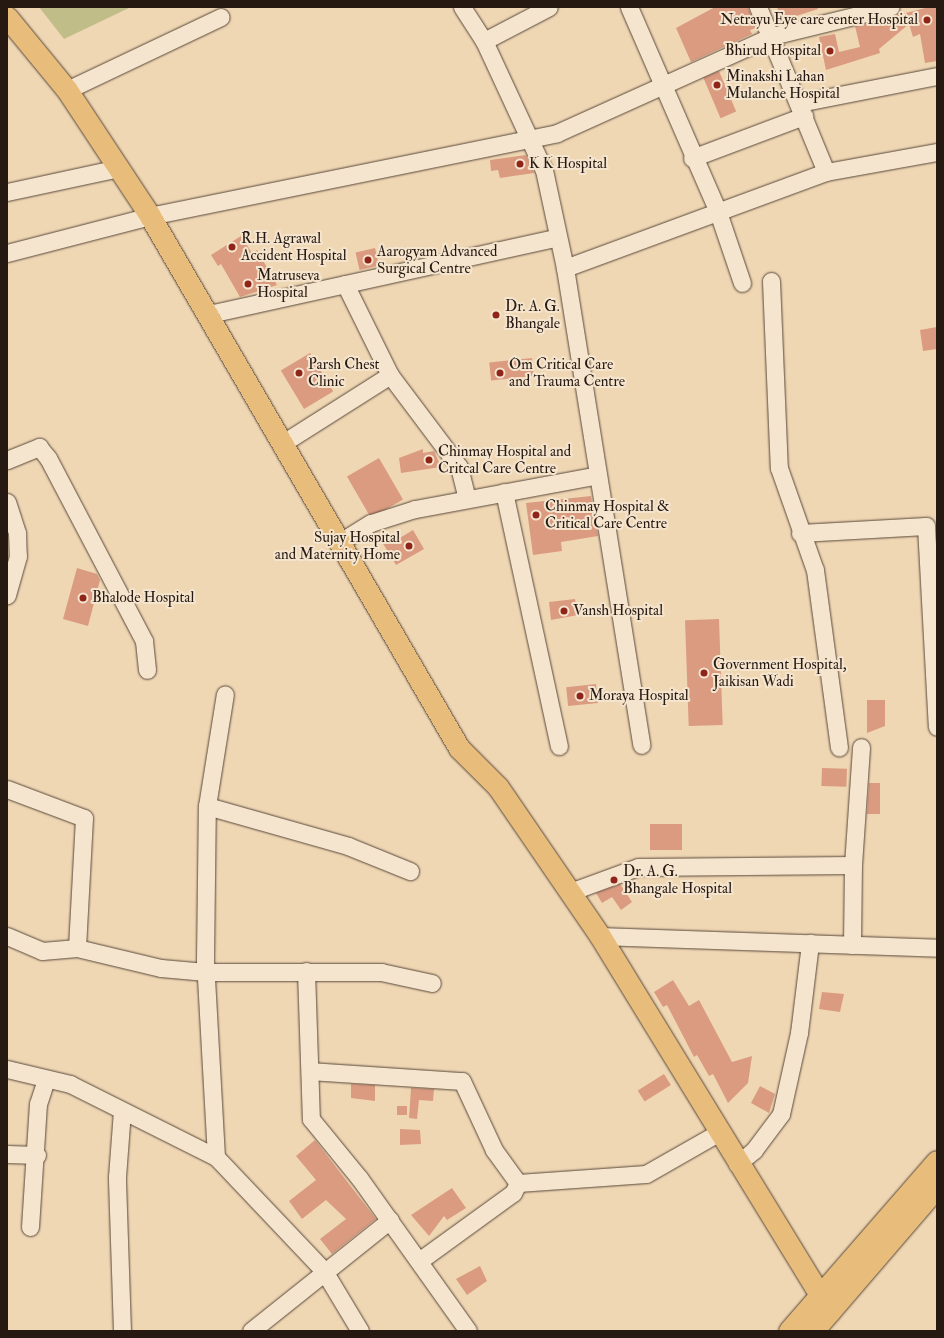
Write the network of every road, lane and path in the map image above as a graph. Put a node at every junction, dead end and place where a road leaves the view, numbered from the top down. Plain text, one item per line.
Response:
1 (462, 7) edge
2 (549, 7) edge
3 (629, 7) edge
4 (758, 7) edge
5 (891, 7) edge
6 (7, 17) edge
7 (221, 17) dead end
8 (772, 36) junction
9 (484, 41) junction
10 (937, 76) edge
11 (663, 85) junction
12 (67, 90) junction
13 (801, 109) junction
14 (532, 138) junction
15 (937, 152) edge
16 (692, 158) junction
17 (119, 168) junction
18 (826, 172) junction
19 (7, 192) edge
20 (718, 212) junction
21 (150, 216) junction
22 (558, 237) junction
23 (7, 253) edge
24 (565, 268) junction
25 (771, 281) dead end
26 (742, 283) dead end
27 (345, 284) junction
28 (209, 314) junction
29 (390, 375) junction
30 (283, 443) junction
31 (7, 460) edge
32 (598, 475) junction
33 (504, 492) junction
34 (467, 499) junction
35 (7, 502) edge
36 (800, 534) junction
37 (340, 542) junction
38 (7, 595) edge
39 (147, 670) dead end
40 (225, 694) dead end
41 (937, 727) edge
42 (641, 744) dead end
43 (558, 746) dead end
44 (839, 747) dead end
45 (861, 748) dead end
46 (7, 789) edge
47 (207, 806) junction
48 (852, 865) junction
49 (410, 871) dead end
50 (570, 892) junction
51 (7, 936) edge
52 (600, 936) junction
53 (810, 943) junction
54 (852, 944) junction
55 (78, 948) junction
56 (937, 948) edge
57 (306, 971) junction
58 (206, 972) junction
59 (432, 983) dead end
60 (7, 1069) edge
61 (310, 1071) junction
62 (46, 1078) junction
63 (122, 1111) junction
64 (718, 1133) junction
65 (7, 1154) edge
66 (37, 1155) junction
67 (216, 1157) junction
68 (937, 1161) edge
69 (737, 1164) junction
70 (518, 1183) junction
71 (937, 1187) edge
72 (390, 1220) junction
73 (30, 1227) dead end
74 (419, 1261) junction
75 (324, 1271) junction
76 (825, 1304) junction
77 (802, 1330) edge
78 (122, 1331) edge
79 (251, 1331) edge
80 (360, 1331) edge
81 (468, 1331) edge

1 - 9 street
2 - 9 street
3 - 11 street
4 - 8 street
5 - 8 street
6 - 12 main road
7 - 12 street
8 - 11 street
8 - 13 street
9 - 14 street
10 - 13 street
11 - 14 street
11 - 16 street
12 - 17 main road
13 - 16 street
13 - 18 street
14 - 21 street
14 - 22 street
15 - 18 street
16 - 20 street
17 - 19 street
17 - 21 main road
18 - 20 street
20 - 24 street
20 - 26 street
21 - 23 street
21 - 28 main road
22 - 24 street
22 - 27 street
24 - 32 street
25 - 36 street
27 - 28 street
27 - 29 street
28 - 30 main road
29 - 30 street
29 - 34 street
30 - 37 main road
31 - 39 street
32 - 33 street
32 - 42 street
33 - 34 street
33 - 43 street
34 - 37 street
35 - 38 street
36 - 41 street
36 - 44 street
37 - 50 main road
40 - 47 street
45 - 48 street
46 - 55 street
47 - 49 street
47 - 58 street
48 - 50 street
48 - 54 street
50 - 52 main road
51 - 55 street
52 - 53 street
52 - 64 main road
53 - 54 street
53 - 69 street
54 - 56 street
55 - 58 street
57 - 58 street
57 - 59 street
57 - 61 street
58 - 67 street
60 - 62 street
61 - 70 street
61 - 72 street
62 - 63 street
62 - 66 street
63 - 67 street
63 - 78 street
64 - 69 main road
64 - 70 street
65 - 66 street
66 - 73 street
67 - 75 street
68 - 76 main road
69 - 76 main road
70 - 74 street
71 - 76 main road
72 - 74 street
72 - 75 street
74 - 81 street
75 - 79 street
75 - 80 street
76 - 77 main road

